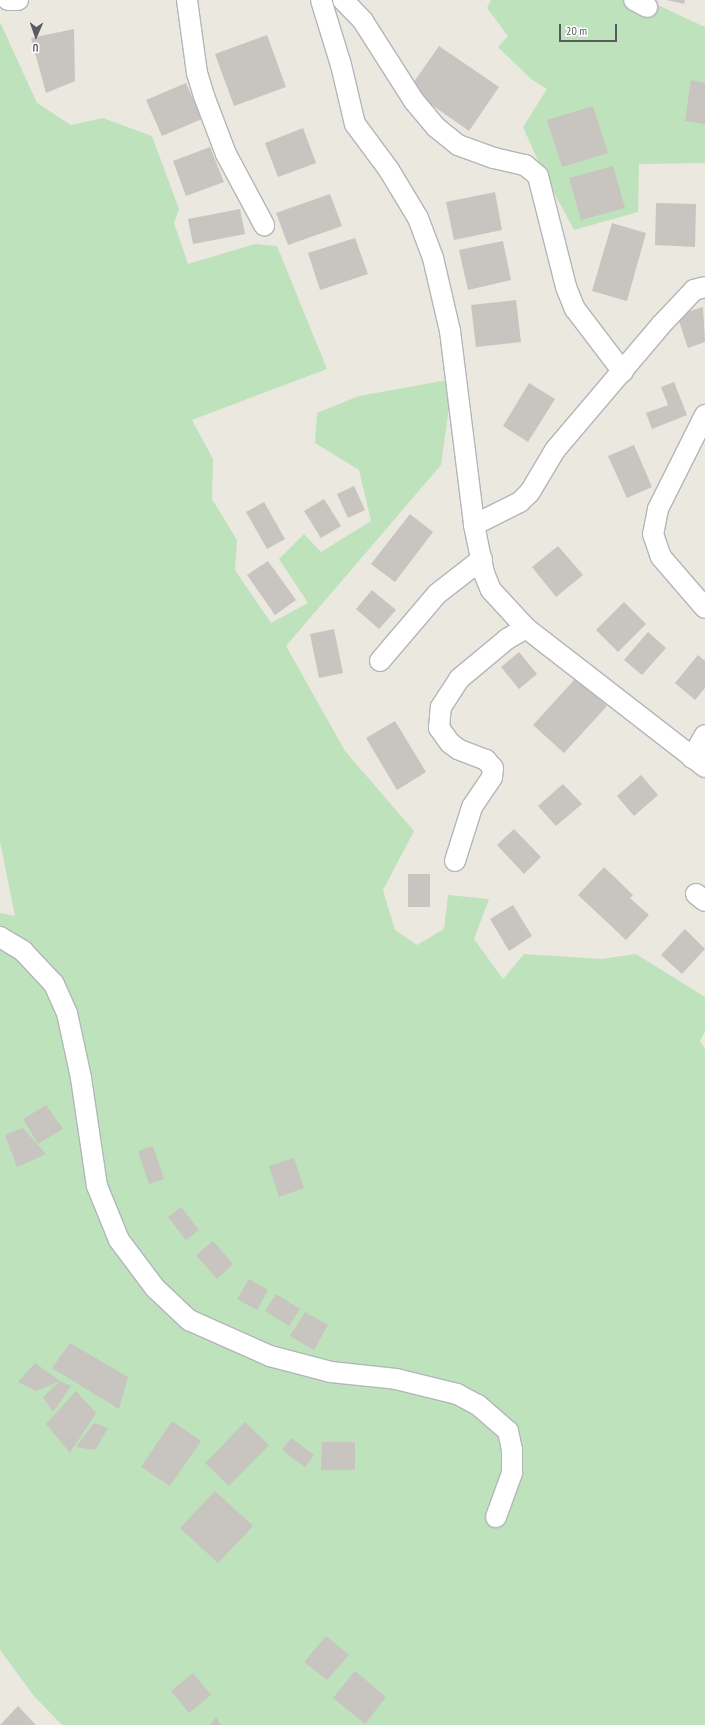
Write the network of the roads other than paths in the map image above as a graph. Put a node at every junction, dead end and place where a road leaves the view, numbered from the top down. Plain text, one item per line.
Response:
1 (8, 0) edge
2 (18, 0) edge
3 (187, 0) edge
4 (321, 0) edge
5 (343, 0) edge
6 (264, 225) dead end
7 (705, 287) edge
8 (623, 372) junction
9 (705, 415) edge
10 (474, 525) junction
11 (482, 559) junction
12 (705, 608) edge
13 (526, 628) junction
14 (380, 661) dead end
15 (705, 735) edge
16 (699, 763) edge
17 (455, 861) dead end
18 (0, 937) edge
19 (496, 1518) dead end

1 - 2 street
3 - 6 street
4 - 10 street
5 - 8 street
7 - 8 street
8 - 10 street
9 - 12 street
10 - 11 street
11 - 13 street
11 - 14 street
13 - 16 street
13 - 17 street
15 - 16 street
18 - 19 street

